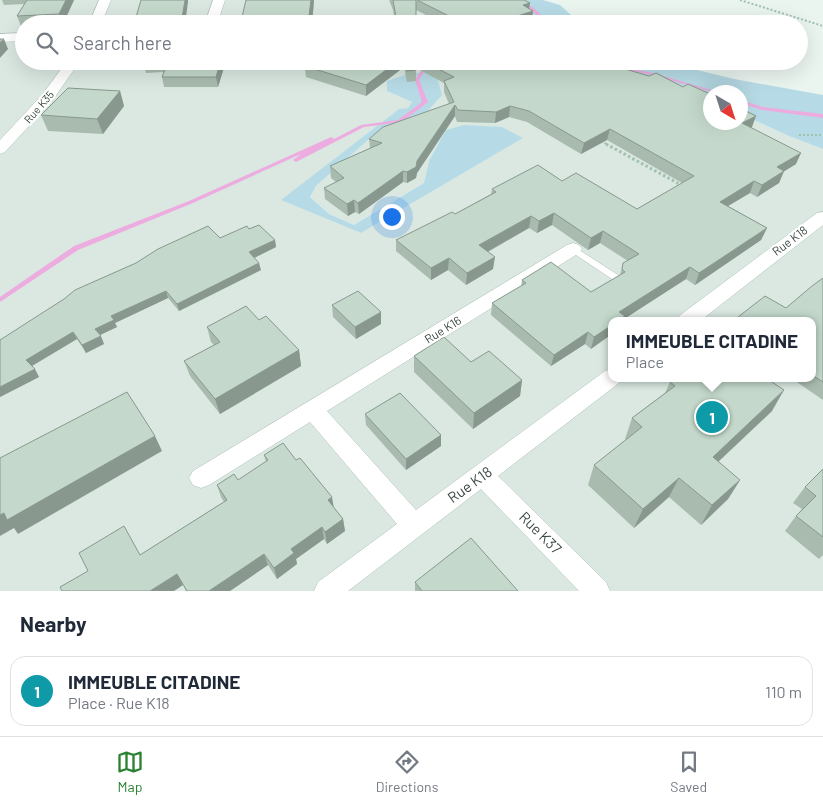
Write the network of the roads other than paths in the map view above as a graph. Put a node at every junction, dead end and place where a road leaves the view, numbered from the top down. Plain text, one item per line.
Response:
1 (105, 0) edge
2 (219, 0) edge
3 (99, 15) edge
4 (215, 15) edge
5 (15, 37) edge
6 (0, 38) edge
7 (68, 70) edge
8 (0, 149) edge
9 (823, 217) edge
10 (573, 249) joint
11 (615, 277) edge
12 (691, 317) edge
13 (608, 380) edge
14 (313, 410) junction
15 (483, 476) junction
16 (201, 478) dead end
17 (414, 526) junction
18 (327, 591) edge
19 (597, 591) edge

1 - 3 street
2 - 4 street
5 - 6 street
7 - 8 street, Rue K35
9 - 12 street, Rue K18
10 - 11 lane
10 - 14 street, Rue K16
13 - 15 street, Rue K18
14 - 16 street, Rue K16
14 - 17 street
15 - 17 street, Rue K18
15 - 19 street, Rue K37
17 - 18 street, Rue K18

